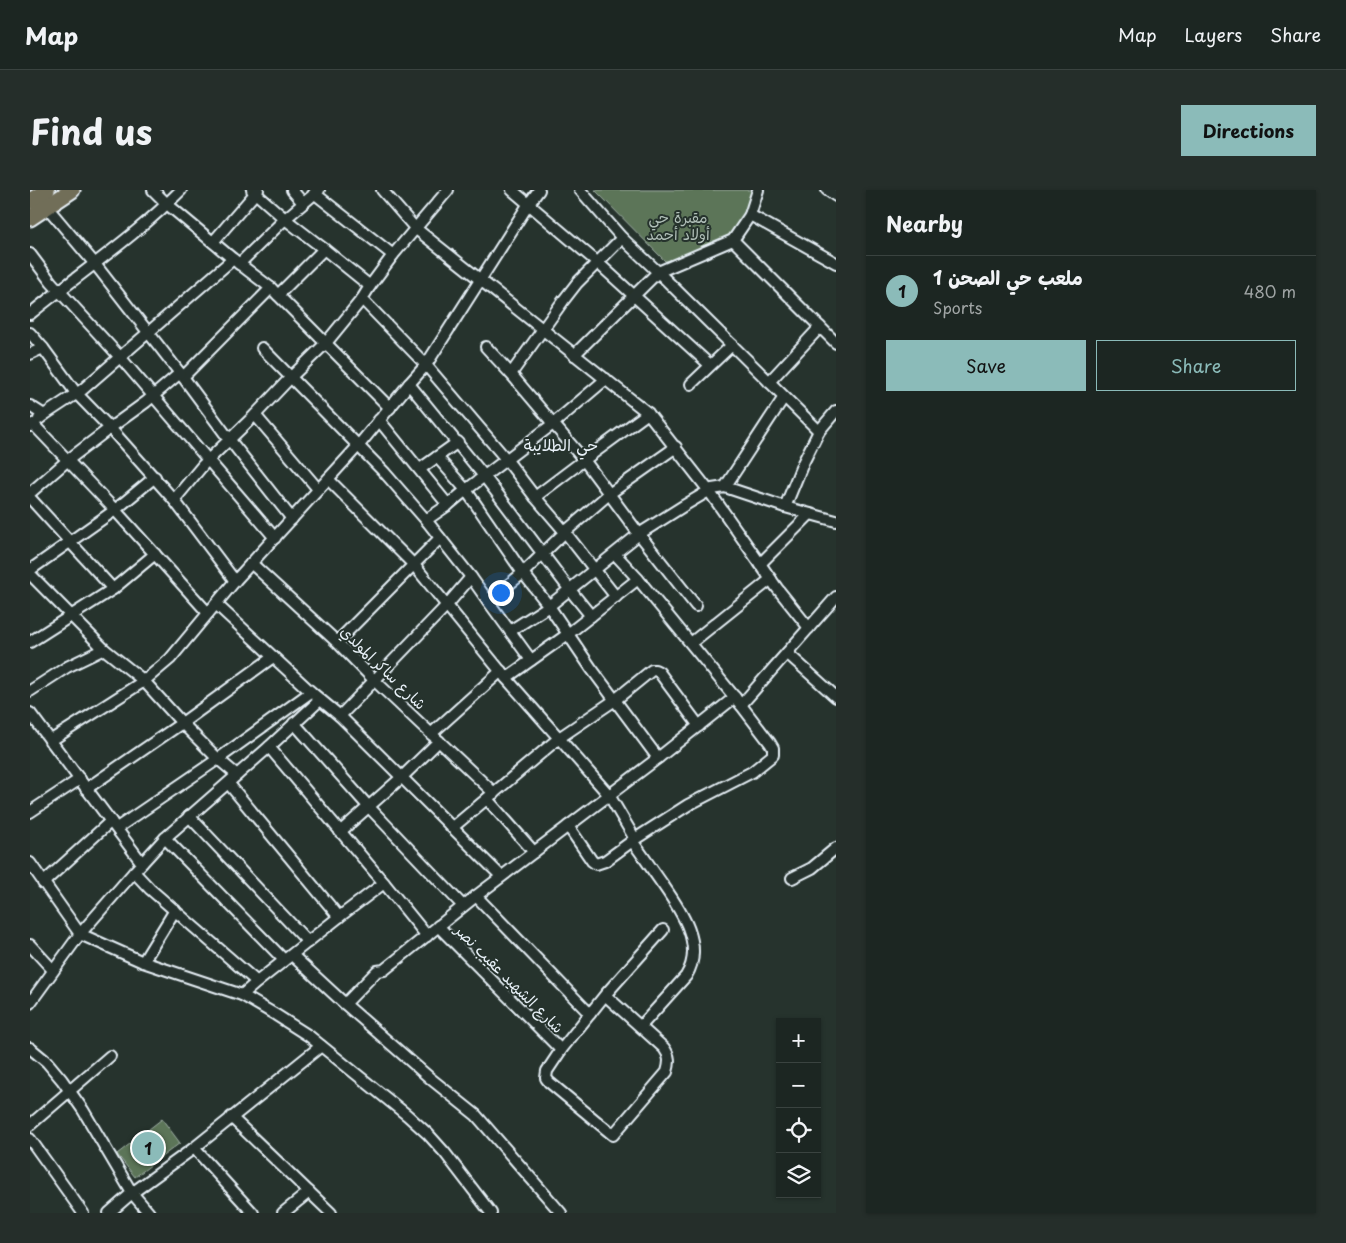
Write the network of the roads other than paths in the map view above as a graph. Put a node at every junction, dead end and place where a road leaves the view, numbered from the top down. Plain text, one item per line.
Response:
1 (47, 190) edge
2 (72, 190) edge
3 (153, 190) edge
4 (181, 190) edge
5 (292, 190) edge
6 (383, 190) edge
7 (448, 190) edge
8 (512, 190) edge
9 (539, 190) edge
10 (580, 190) edge
11 (758, 190) edge
12 (827, 190) edge
13 (255, 191) edge
14 (316, 192) edge
15 (836, 196) edge
16 (30, 200) edge
17 (167, 204) junction
18 (303, 204) junction
19 (528, 205) junction
20 (47, 207) junction
21 (750, 215) junction
22 (30, 218) edge
23 (285, 220) junction
24 (414, 228) junction
25 (622, 238) junction
26 (733, 240) junction
27 (213, 242) junction
28 (324, 249) junction
29 (30, 254) edge
30 (393, 255) junction
31 (236, 262) junction
32 (597, 262) junction
33 (836, 263) edge
34 (95, 264) junction
35 (658, 272) junction
36 (480, 280) junction
37 (370, 286) junction
38 (59, 290) junction
39 (275, 292) junction
40 (634, 296) junction
41 (362, 299) junction
42 (30, 314) edge
43 (820, 327) junction
44 (543, 330) junction
45 (30, 333) edge
46 (149, 333) junction
47 (326, 343) junction
48 (836, 343) edge
49 (732, 345) junction
50 (486, 347) dead end
51 (44, 348) junction
52 (262, 348) dead end
53 (30, 354) edge
54 (574, 355) junction
55 (120, 356) junction
56 (426, 365) junction
57 (710, 365) junction
58 (511, 374) junction
59 (181, 375) junction
60 (291, 377) junction
61 (606, 380) junction
62 (769, 382) junction
63 (409, 384) junction
64 (691, 384) dead end
65 (76, 393) junction
66 (154, 396) junction
67 (784, 397) junction
68 (30, 406) edge
69 (390, 408) junction
70 (836, 411) edge
71 (648, 413) junction
72 (44, 415) junction
73 (255, 415) junction
74 (379, 420) junction
75 (554, 424) junction
76 (32, 425) edge
77 (110, 428) junction
78 (819, 431) junction
79 (229, 439) junction
80 (458, 442) junction
81 (359, 445) junction
82 (676, 447) junction
83 (437, 457) junction
84 (506, 459) junction
85 (68, 460) junction
86 (208, 460) junction
87 (584, 460) junction
88 (420, 469) junction
89 (484, 476) junction
90 (155, 477) junction
91 (328, 479) junction
92 (725, 487) junction
93 (318, 489) junction
94 (466, 490) junction
95 (709, 491) junction
96 (30, 493) edge
97 (609, 494) junction
98 (535, 496) junction
99 (30, 498) edge
100 (174, 500) junction
101 (448, 504) junction
102 (785, 507) junction
103 (115, 510) junction
104 (810, 514) junction
105 (292, 519) junction
106 (835, 519) edge
107 (426, 520) junction
108 (565, 532) junction
109 (639, 534) junction
110 (275, 538) junction
111 (440, 538) junction
112 (70, 542) junction
113 (543, 553) junction
114 (155, 554) junction
115 (616, 554) junction
116 (251, 563) junction
117 (414, 564) junction
118 (760, 564) junction
119 (595, 571) junction
120 (30, 572) edge
121 (523, 574) junction
122 (471, 577) junction
123 (638, 579) junction
124 (771, 579) junction
125 (235, 581) junction
126 (113, 589) junction
127 (570, 590) junction
128 (616, 597) junction
129 (836, 597) edge
130 (488, 601) junction
131 (216, 604) junction
132 (447, 605) junction
133 (549, 606) junction
134 (696, 606) dead end
135 (208, 613) junction
136 (72, 615) junction
137 (591, 616) junction
138 (809, 628) junction
139 (510, 631) junction
140 (568, 634) junction
141 (30, 642) edge
142 (337, 642) junction
143 (691, 643) junction
144 (104, 649) junction
145 (787, 653) junction
146 (273, 657) junction
147 (531, 660) junction
148 (504, 674) junction
149 (374, 680) junction
150 (144, 681) junction
151 (30, 691) edge
152 (311, 692) junction
153 (836, 697) edge
154 (320, 700) junction
155 (615, 700) junction
156 (738, 701) junction
157 (30, 713) edge
158 (340, 716) junction
159 (182, 723) junction
160 (294, 723) junction
161 (699, 726) junction
162 (435, 738) junction
163 (559, 738) junction
164 (50, 741) junction
165 (269, 747) junction
166 (658, 758) junction
167 (218, 759) junction
168 (237, 775) junction
169 (401, 778) junction
170 (80, 779) junction
171 (228, 784) junction
172 (86, 789) junction
173 (490, 796) junction
174 (609, 796) junction
175 (368, 806) junction
176 (30, 812) edge
177 (189, 816) junction
178 (114, 825) junction
179 (568, 826) junction
180 (452, 828) junction
181 (340, 832) junction
182 (165, 838) junction
183 (634, 840) junction
184 (836, 848) edge
185 (534, 852) junction
186 (30, 862) edge
187 (142, 863) junction
188 (134, 872) junction
189 (501, 876) junction
190 (792, 878) dead end
191 (384, 882) junction
192 (43, 883) junction
193 (476, 896) junction
194 (463, 906) junction
195 (175, 910) junction
196 (338, 917) junction
197 (438, 926) junction
198 (664, 930) dead end
199 (80, 934) junction
200 (427, 936) junction
201 (308, 942) junction
202 (30, 945) edge
203 (288, 958) junction
204 (143, 962) junction
205 (53, 970) junction
206 (257, 982) junction
207 (242, 995) junction
208 (605, 995) junction
209 (31, 998) edge
210 (345, 1004) junction
211 (590, 1014) junction
212 (640, 1026) junction
213 (321, 1046) junction
214 (30, 1048) edge
215 (561, 1050) junction
216 (110, 1056) dead end
217 (70, 1091) junction
218 (232, 1117) junction
219 (30, 1125) edge
220 (30, 1139) edge
221 (194, 1148) junction
222 (310, 1192) junction
223 (132, 1193) junction
224 (83, 1213) edge
225 (109, 1213) edge
226 (149, 1213) edge
227 (254, 1213) edge
228 (283, 1213) edge
229 (331, 1213) edge
230 (491, 1213) edge
231 (561, 1213) edge

1 - 16 main road
2 - 20 main road
3 - 17 street
4 - 17 street
5 - 18 street
6 - 24 street
7 - 24 street
8 - 19 street
9 - 19 street
10 - 25 street
11 - 21 street
12 - 15 street
13 - 23 street
13 - 27 street
14 - 18 street
14 - 30 street
17 - 27 street
17 - 34 street
18 - 23 street
19 - 32 street
19 - 36 street
20 - 22 main road
20 - 34 street
21 - 26 street
21 - 33 street
23 - 28 street
23 - 31 street
24 - 30 street
24 - 36 street
25 - 32 street
25 - 35 street
26 - 35 street
26 - 43 street
27 - 31 street
28 - 37 street
28 - 39 street
29 - 38 street
30 - 37 street
31 - 39 street
31 - 46 street
32 - 40 street
32 - 44 street
34 - 38 street
34 - 46 street
35 - 40 street
35 - 49 street
36 - 44 street
36 - 56 street
37 - 41 street
38 - 42 street
38 - 55 street
39 - 47 street
39 - 59 street
40 - 54 street
40 - 57 street
41 - 47 street
41 - 56 street
43 - 48 street
43 - 62 street
44 - 54 street
44 - 58 street
45 - 51 street
46 - 55 street
46 - 59 street
47 - 60 street
47 - 69 street
49 - 57 street
49 - 62 street
50 - 58 street
51 - 53 street
51 - 65 street
52 - 60 street
54 - 61 street
55 - 65 street
55 - 66 street
56 - 63 street
56 - 84 street
57 - 64 street
58 - 75 street
59 - 66 street
59 - 79 street
60 - 73 street
60 - 81 street
61 - 71 street
61 - 75 street
62 - 67 street
63 - 69 street
63 - 80 street
65 - 72 street
65 - 77 street
66 - 77 street
66 - 86 street
67 - 78 street
67 - 92 street
68 - 72 street
69 - 74 street
70 - 78 street
71 - 82 street
71 - 87 street
72 - 76 street
73 - 79 street
73 - 93 street
74 - 81 street
74 - 88 street
75 - 84 street
75 - 87 street
76 - 85 street
77 - 85 street
77 - 90 street
78 - 102 street
79 - 86 street
79 - 105 street
80 - 83 street
80 - 89 street
81 - 91 street
81 - 107 street
82 - 95 street
82 - 97 street
83 - 88 street
83 - 94 street
84 - 89 street
84 - 98 street
85 - 96 street
85 - 103 street
86 - 100 street
86 - 110 street
87 - 97 street
87 - 98 street
88 - 101 street
89 - 94 street
89 - 113 street
90 - 100 street
90 - 103 street
91 - 93 street
91 - 117 street
92 - 95 street
92 - 102 street
93 - 105 street
94 - 101 street
94 - 121 street
95 - 109 street
95 - 118 street
97 - 108 street
97 - 109 street
98 - 108 street
99 - 112 street
100 - 125 street
101 - 107 street
102 - 104 street
103 - 112 street
103 - 114 street
104 - 106 street
104 - 118 street
105 - 110 street
107 - 111 street
108 - 113 street
108 - 119 street
109 - 115 street
109 - 134 street
110 - 116 street
111 - 117 street
111 - 122 street
112 - 120 street
112 - 126 street
113 - 121 street
113 - 127 street
114 - 126 street
114 - 135 street
115 - 119 street
115 - 123 street
116 - 125 street
116 - 142 street, شارع ساكر المولدي
117 - 132 street
117 - 142 street
118 - 124 street
119 - 127 street
119 - 128 street
120 - 136 street
121 - 130 street
121 - 133 street
122 - 130 street
122 - 132 street
123 - 128 street
123 - 143 street
124 - 138 street
124 - 143 street
125 - 131 street
126 - 136 street
127 - 133 street
127 - 137 street
128 - 137 street
129 - 138 street
130 - 139 street
131 - 135 street
131 - 146 street
132 - 148 street
132 - 149 street
133 - 139 street
133 - 140 street
135 - 150 street
136 - 141 street
136 - 144 street
137 - 140 street
138 - 145 street
139 - 147 street
140 - 147 street
140 - 155 street
142 - 149 street, شارع ساكر المولدي
143 - 156 street
144 - 150 street
144 - 151 street
145 - 153 street
145 - 156 street
146 - 152 street
146 - 159 street
147 - 148 street
148 - 162 street
148 - 163 street
149 - 158 street
149 - 162 street, شارع ساكر المولدي
150 - 159 street
150 - 164 street
152 - 154 street
152 - 167 street
154 - 158 street
154 - 160 street
155 - 161 street
155 - 163 street
155 - 166 street
156 - 161 street
156 - 183 street
157 - 164 street
158 - 169 street
159 - 167 street
159 - 172 street
160 - 165 street
160 - 175 street
161 - 166 street
162 - 169 street
162 - 173 street, شارع ساكر المولدي
163 - 173 street
163 - 174 street
164 - 170 street
165 - 168 street
165 - 181 street
166 - 174 street
167 - 168 street
167 - 178 street
168 - 171 street
169 - 175 street
169 - 180 street
170 - 172 street
170 - 176 street
171 - 177 street
171 - 196 street
172 - 178 street
173 - 180 street
173 - 185 street, شارع ساكر المولدي
174 - 179 street
174 - 183 street
175 - 181 street
175 - 194 street
177 - 182 street
177 - 201 street
178 - 187 street
178 - 192 street
179 - 183 street
179 - 185 street
180 - 189 street
181 - 191 street
182 - 187 street
182 - 203 street
183 - 212 street
184 - 190 street
185 - 189 street
186 - 192 street
187 - 188 street
188 - 195 street
188 - 199 street
189 - 193 street
191 - 196 street
191 - 200 street
192 - 199 street
193 - 194 street
193 - 211 street
194 - 197 street
195 - 204 street
195 - 206 street
196 - 201 street
197 - 200 street
197 - 215 street, شارع الشهيد عقيب نصر
198 - 208 street
199 - 204 street
199 - 205 street
200 - 210 street
201 - 203 street
202 - 205 street
203 - 206 street
203 - 210 street
204 - 207 street
205 - 209 street
206 - 207 street
207 - 213 street
208 - 211 street
208 - 212 street
210 - 231 street
211 - 215 street
212 - 215 street
213 - 218 street
213 - 230 street
214 - 217 street
216 - 217 street
217 - 219 street
217 - 223 street
218 - 221 street
218 - 222 street
220 - 224 street
221 - 223 street
221 - 227 street
222 - 228 street
222 - 229 street
223 - 225 street
223 - 226 street

